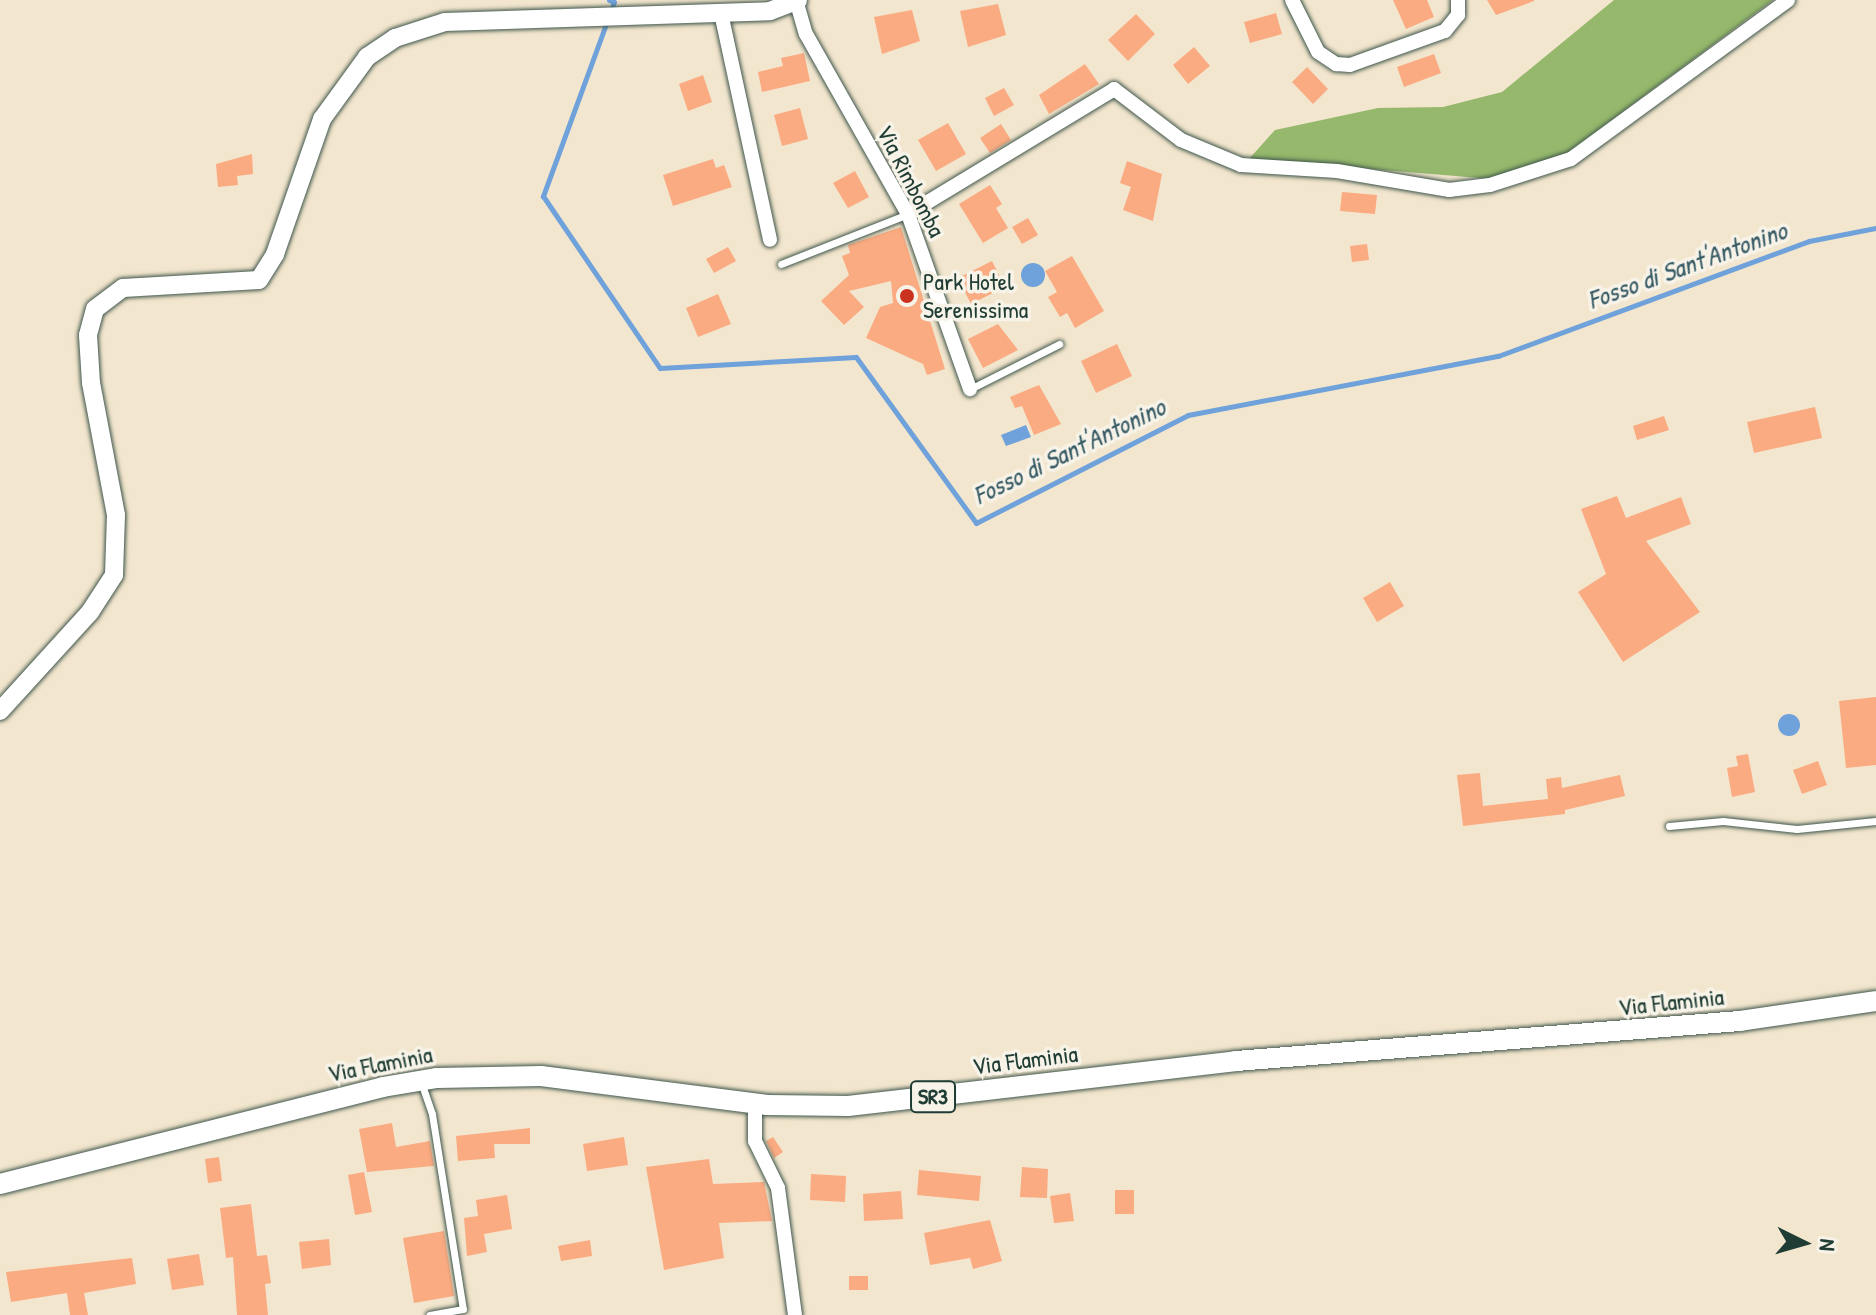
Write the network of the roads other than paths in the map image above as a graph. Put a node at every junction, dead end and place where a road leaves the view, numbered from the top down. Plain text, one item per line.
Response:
1 (1292, 0) edge
2 (1458, 0) edge
3 (1788, 0) edge
4 (797, 1) edge
5 (721, 13) junction
6 (908, 214) junction
7 (770, 240) dead end
8 (781, 264) dead end
9 (1059, 344) dead end
10 (970, 389) joint
11 (0, 711) edge
12 (1876, 821) edge
13 (1669, 826) dead end
14 (1876, 1001) edge
15 (420, 1080) junction
16 (755, 1104) junction
17 (0, 1184) edge
18 (430, 1315) edge
19 (795, 1315) edge

1 - 2 street
3 - 6 street
4 - 5 street
4 - 6 street, Via Rimbomba
5 - 7 street
5 - 11 street
6 - 8 lane
6 - 10 street, Via Rimbomba
9 - 10 lane
12 - 13 lane
14 - 16 main road, Via Flaminia / SR3
15 - 16 main road, Via Flaminia / SR3
15 - 17 main road, Via Flaminia / SR3
15 - 18 lane
16 - 19 street

